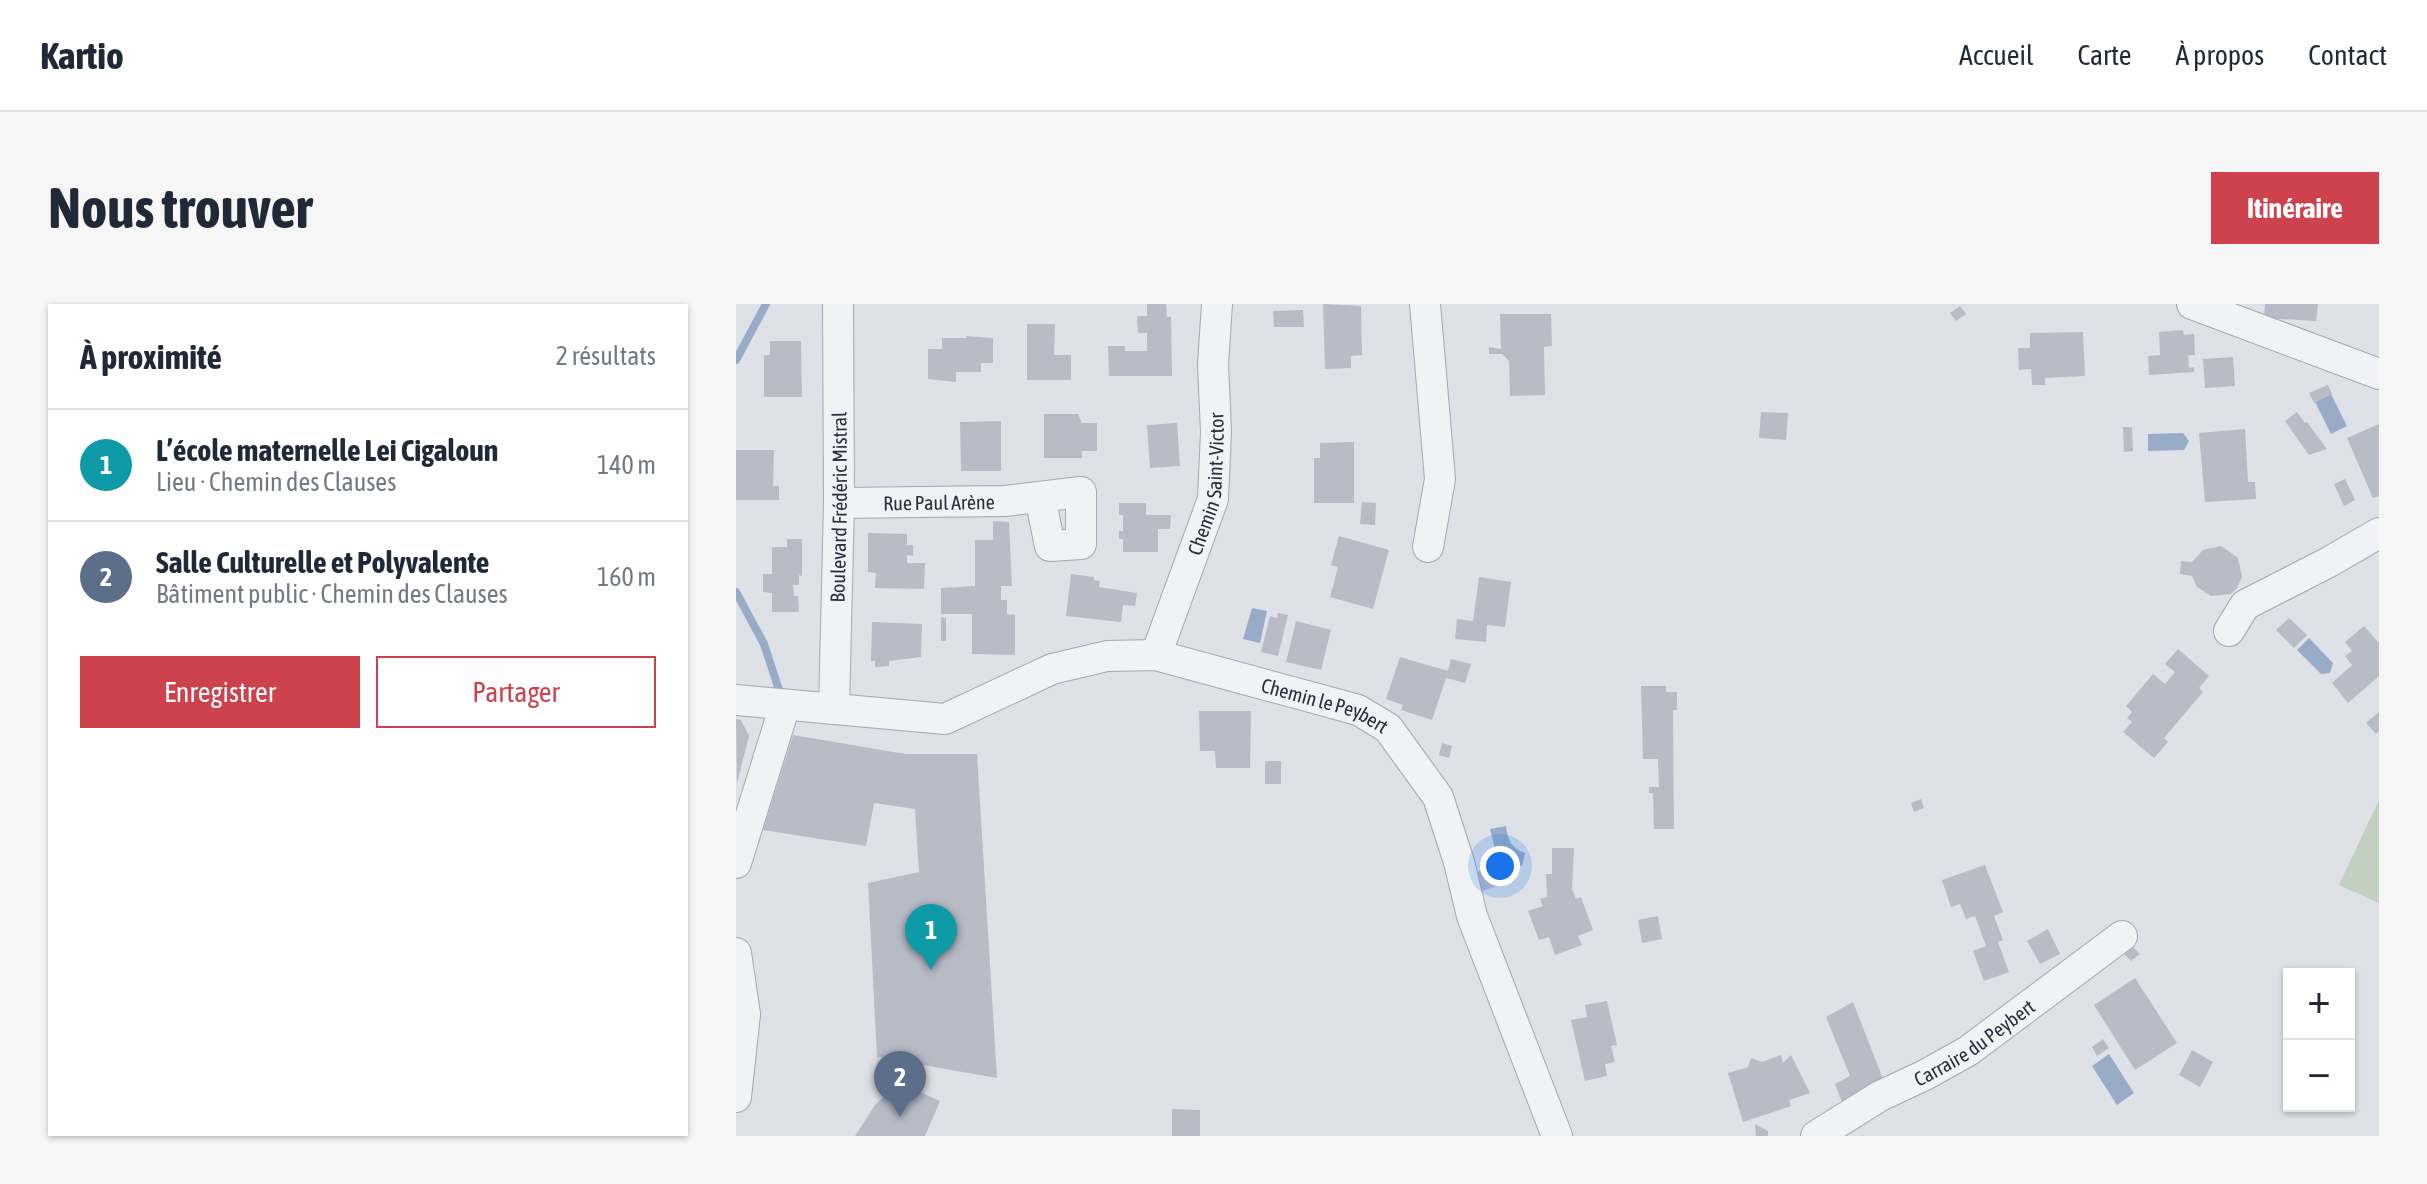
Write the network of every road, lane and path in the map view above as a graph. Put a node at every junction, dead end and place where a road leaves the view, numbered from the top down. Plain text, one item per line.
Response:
1 (838, 304) edge
2 (1217, 304) edge
3 (1425, 304) edge
4 (2192, 304) edge
5 (2379, 374) edge
6 (1040, 497) dead end
7 (839, 503) junction
8 (2379, 533) edge
9 (1428, 547) dead end
10 (2229, 631) dead end
11 (1156, 655) junction
12 (736, 700) edge
13 (785, 705) junction
14 (834, 709) junction
15 (736, 863) edge
16 (2122, 936) dead end
17 (737, 968) edge
18 (736, 1096) edge
19 (1557, 1136) edge
20 (1816, 1136) edge

1 - 7 street, Boulevard Frédéric Mistral
2 - 11 street, Chemin Saint-Victor
3 - 9 street
4 - 5 street
6 - 7 street, Rue Paul Arène
7 - 14 street, Boulevard Frédéric Mistral
8 - 10 street
11 - 14 street, Chemin le Peybert
11 - 19 street, Chemin le Peybert
12 - 13 street, Chemin le Peybert
13 - 14 street, Chemin le Peybert
13 - 15 street
16 - 20 street, Carraire du Peybert
17 - 18 street

